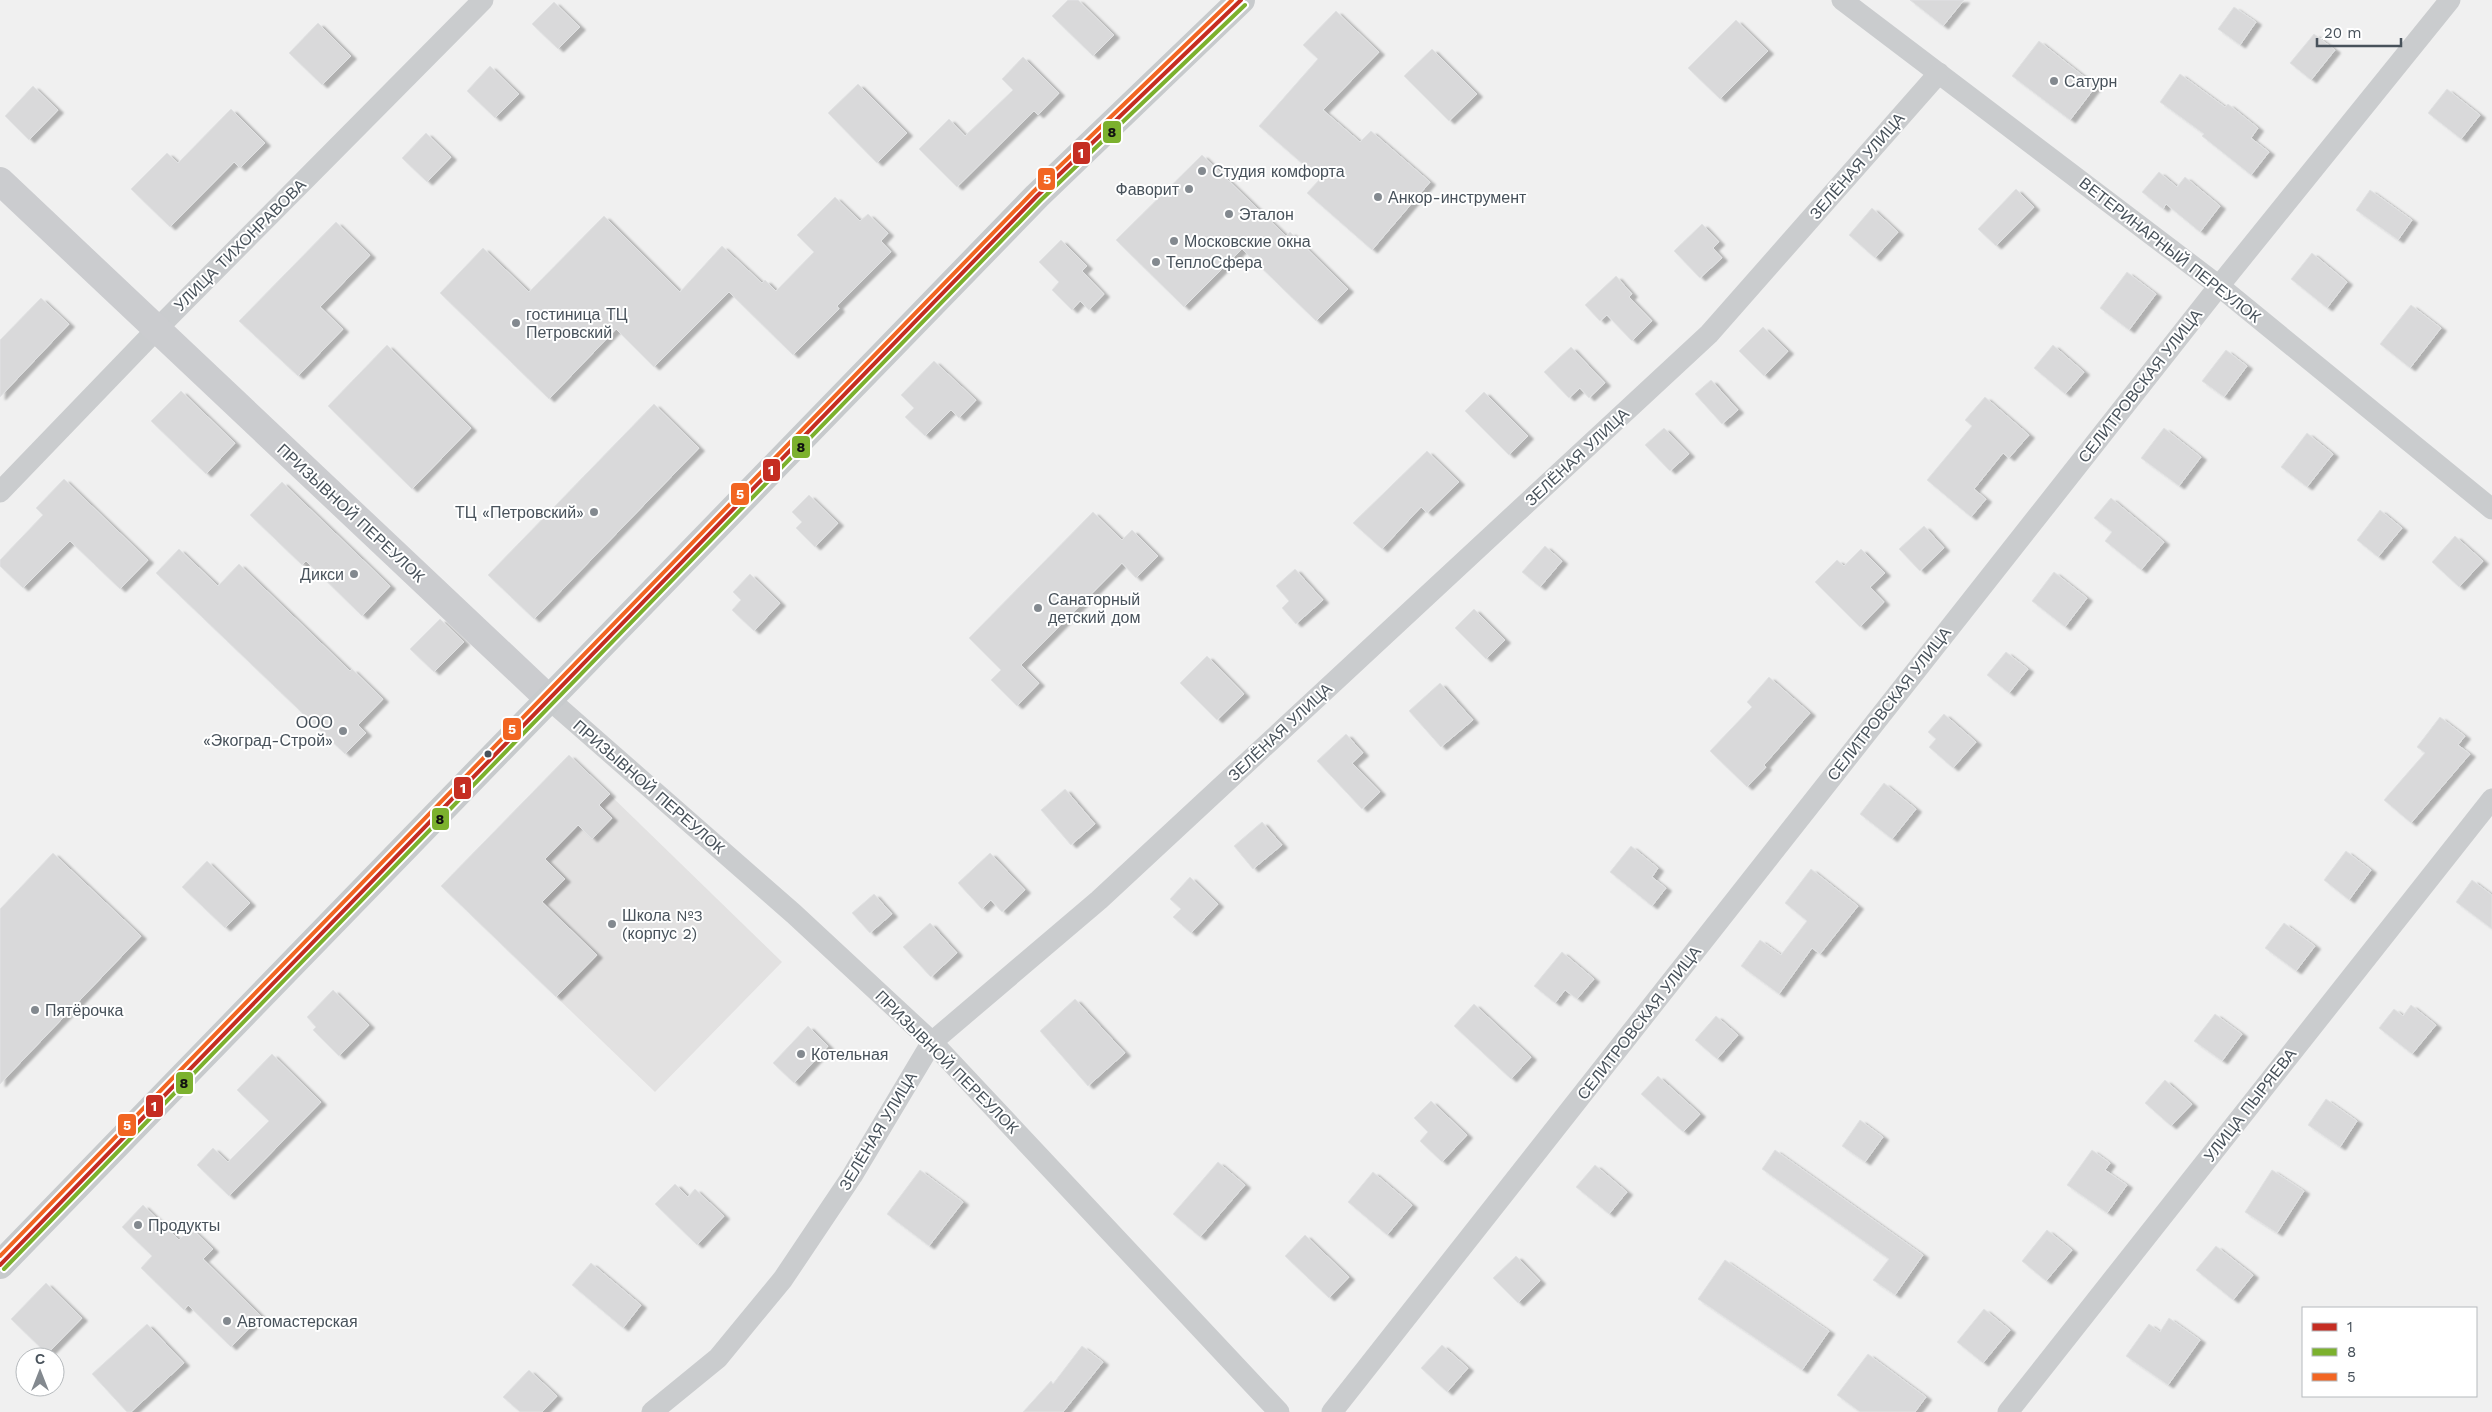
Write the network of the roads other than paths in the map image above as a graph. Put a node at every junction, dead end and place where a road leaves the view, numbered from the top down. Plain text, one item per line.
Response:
1 (483, 0) edge
2 (1241, 0) edge
3 (1842, 0) edge
4 (2450, 0) edge
5 (1939, 73) junction
6 (0, 181) edge
7 (2219, 286) junction
8 (156, 330) junction
9 (0, 492) edge
10 (2492, 510) edge
11 (550, 700) junction
12 (2492, 799) edge
13 (932, 1042) junction
14 (0, 1265) edge
15 (652, 1412) edge
16 (1280, 1412) edge
17 (1332, 1412) edge
18 (2008, 1412) edge

1 - 8 street, УЛИЦА ТИХОНРАВОВА
2 - 11 main road
3 - 5 street, ВЕТЕРИНАРНЫЙ ПЕРЕУЛОК
4 - 7 street, СЕЛИТРОВСКАЯ УЛИЦА
5 - 7 street, ВЕТЕРИНАРНЫЙ ПЕРЕУЛОК
5 - 13 street, ЗЕЛЁНАЯ УЛИЦА
6 - 8 street, ПРИЗЫВНОЙ ПЕРЕУЛОК
7 - 10 street, ВЕТЕРИНАРНЫЙ ПЕРЕУЛОК
7 - 17 street, СЕЛИТРОВСКАЯ УЛИЦА
8 - 9 street, УЛИЦА ТИХОНРАВОВА
8 - 11 street, ПРИЗЫВНОЙ ПЕРЕУЛОК
11 - 13 street, ПРИЗЫВНОЙ ПЕРЕУЛОК
11 - 14 main road
12 - 18 street, УЛИЦА ПЫРЯЕВА
13 - 15 street, ЗЕЛЁНАЯ УЛИЦА
13 - 16 street, ПРИЗЫВНОЙ ПЕРЕУЛОК

